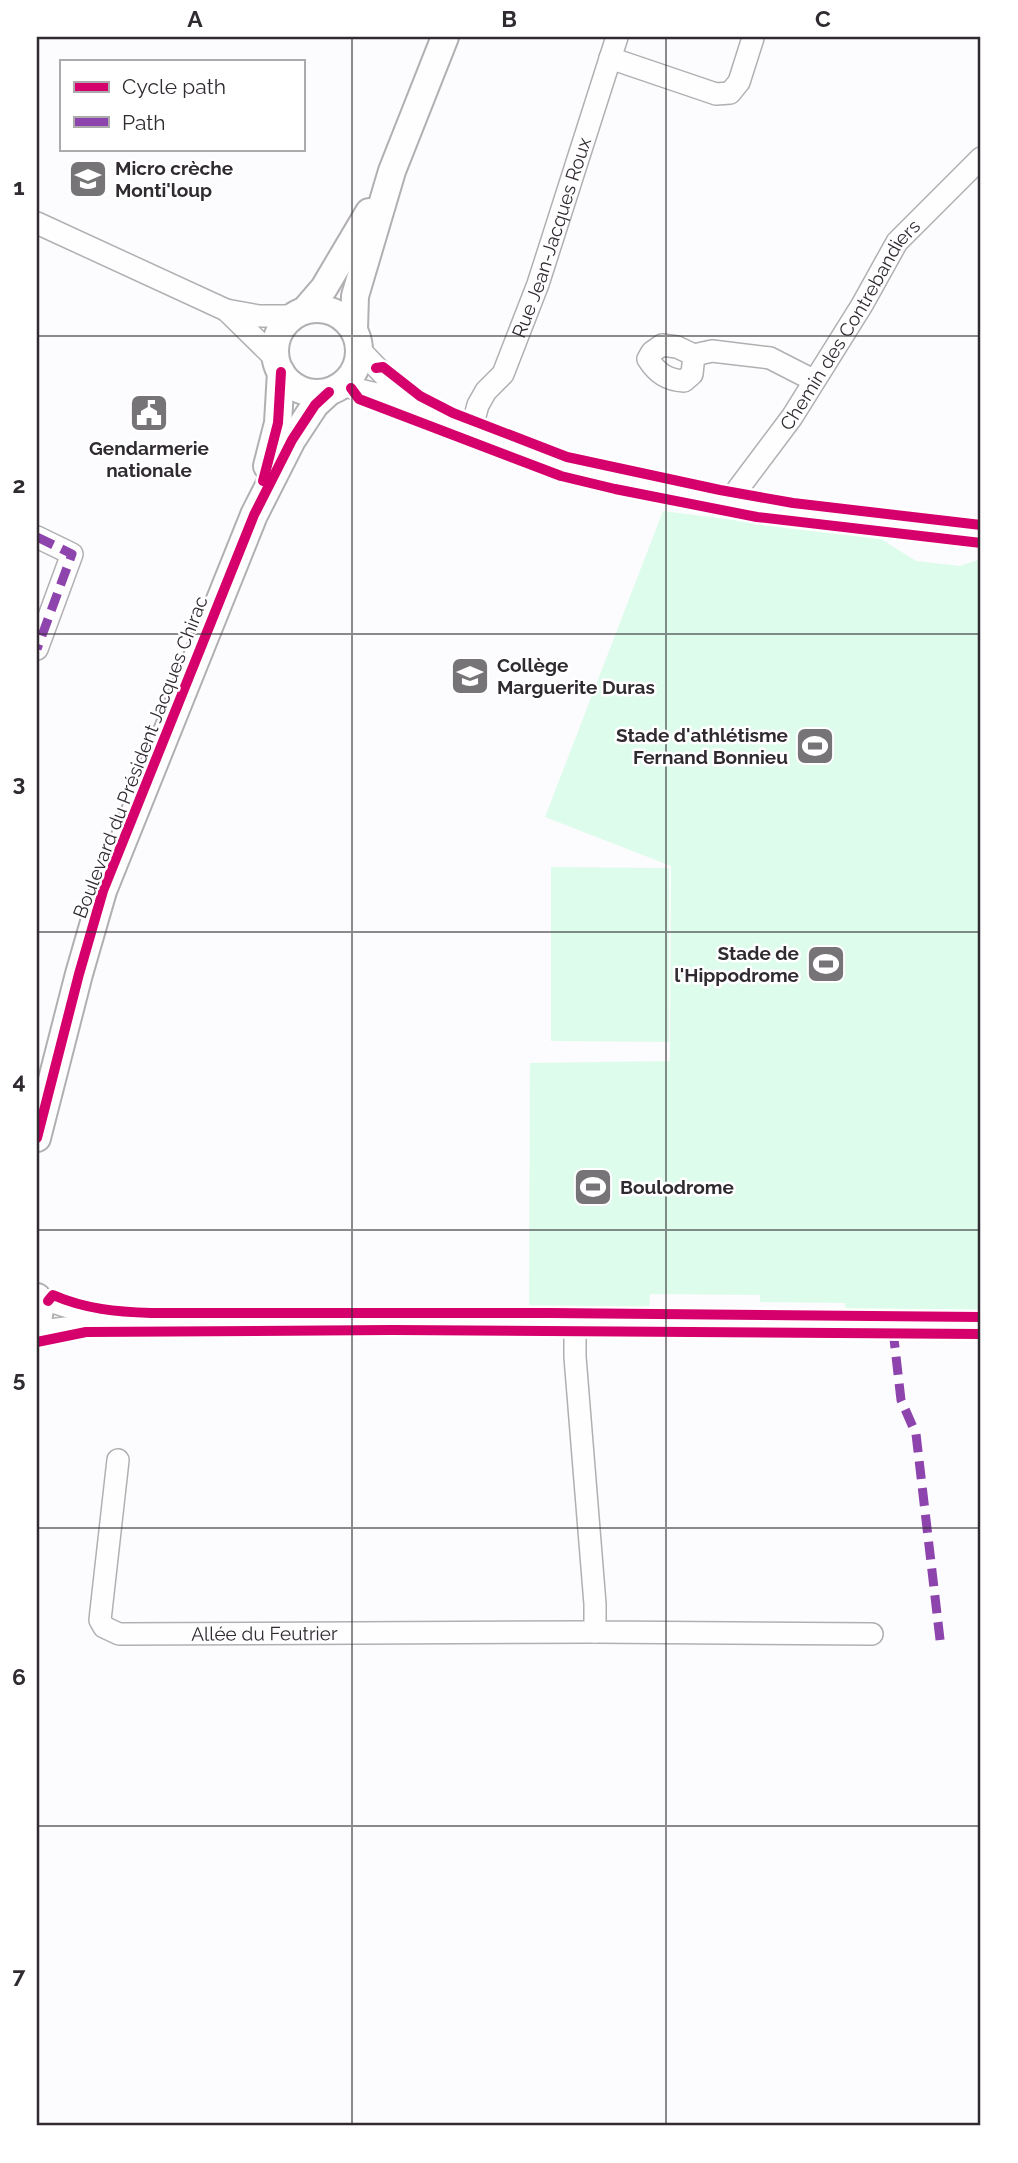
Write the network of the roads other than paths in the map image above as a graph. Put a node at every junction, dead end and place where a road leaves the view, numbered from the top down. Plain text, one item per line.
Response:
1 (446, 37) edge
2 (617, 37) edge
3 (753, 38) edge
4 (610, 58) junction
5 (981, 158) edge
6 (392, 171) junction
7 (37, 223) edge
8 (226, 310) junction
9 (299, 313) junction
10 (357, 339) junction
11 (694, 355) dead end
12 (278, 366) junction
13 (813, 380) junction
14 (335, 389) junction
15 (411, 404) junction
16 (471, 430) junction
17 (729, 501) junction
18 (254, 515) junction
19 (981, 534) edge
20 (37, 537) edge
21 (37, 649) edge
22 (37, 1138) edge
23 (37, 1297) edge
24 (114, 1322) junction
25 (575, 1323) junction
26 (981, 1327) edge
27 (37, 1330) edge
28 (118, 1460) dead end
29 (595, 1632) junction
30 (872, 1634) dead end

1 - 6 main road
2 - 4 street, Rue Jean-Jacques Roux
3 - 4 street
4 - 16 street, Rue Jean-Jacques Roux
5 - 13 street, Chemin des Contrebandiers
6 - 9 main road
6 - 10 main road
7 - 8 street
8 - 9 street
8 - 12 street
9 - 10 main road
9 - 12 main road
10 - 14 main road
10 - 15 street
11 - 13 street
12 - 14 main road
12 - 18 main road, Boulevard du Président Jacques Chirac
13 - 17 street, Chemin des Contrebandiers
14 - 15 street
14 - 18 main road, Boulevard du Président Jacques Chirac
15 - 16 street
16 - 17 street
17 - 19 street
18 - 22 main road, Boulevard du Président Jacques Chirac
20 - 21 street
23 - 24 street
23 - 27 main road
24 - 25 street
24 - 27 street
25 - 26 street
25 - 29 street
28 - 29 street, Allée du Feutrier
29 - 30 street, Allée du Feutrier

